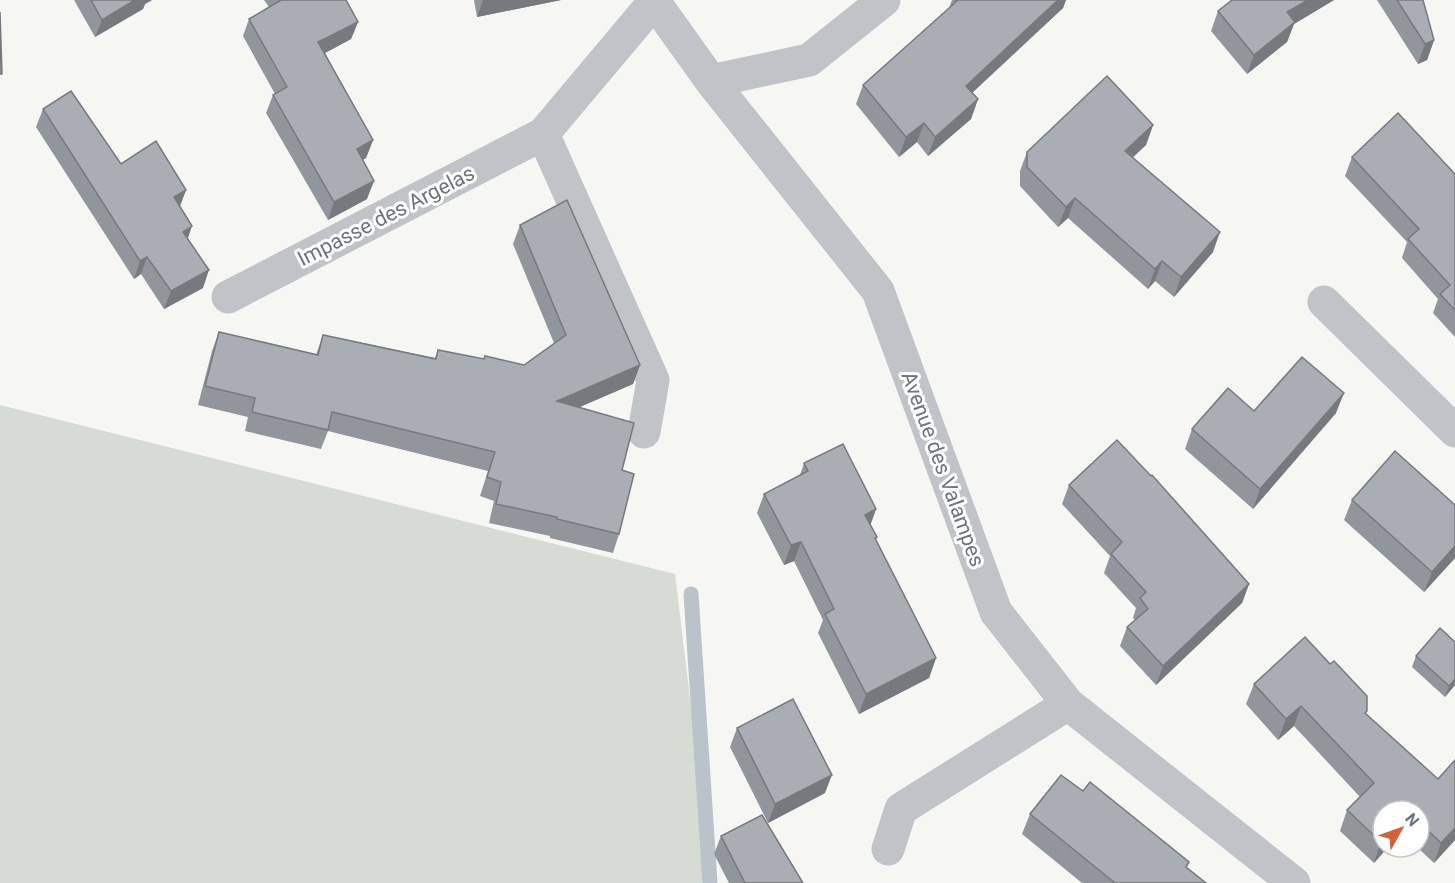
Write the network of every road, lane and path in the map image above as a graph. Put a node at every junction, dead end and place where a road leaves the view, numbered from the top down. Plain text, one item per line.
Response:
1 (884, 0) edge
2 (654, 1) edge
3 (711, 81) junction
4 (543, 134) junction
5 (228, 297) dead end
6 (1324, 302) dead end
7 (1455, 431) edge
8 (644, 432) dead end
9 (1068, 704) junction
10 (888, 849) dead end
11 (1294, 883) edge

1 - 3 street
2 - 3 street, Avenue des Valampes
2 - 4 street, Impasse des Argelas
3 - 9 street, Avenue des Valampes
4 - 5 street, Impasse des Argelas
4 - 8 street
6 - 7 street
9 - 10 street
9 - 11 street, Avenue des Valampes

